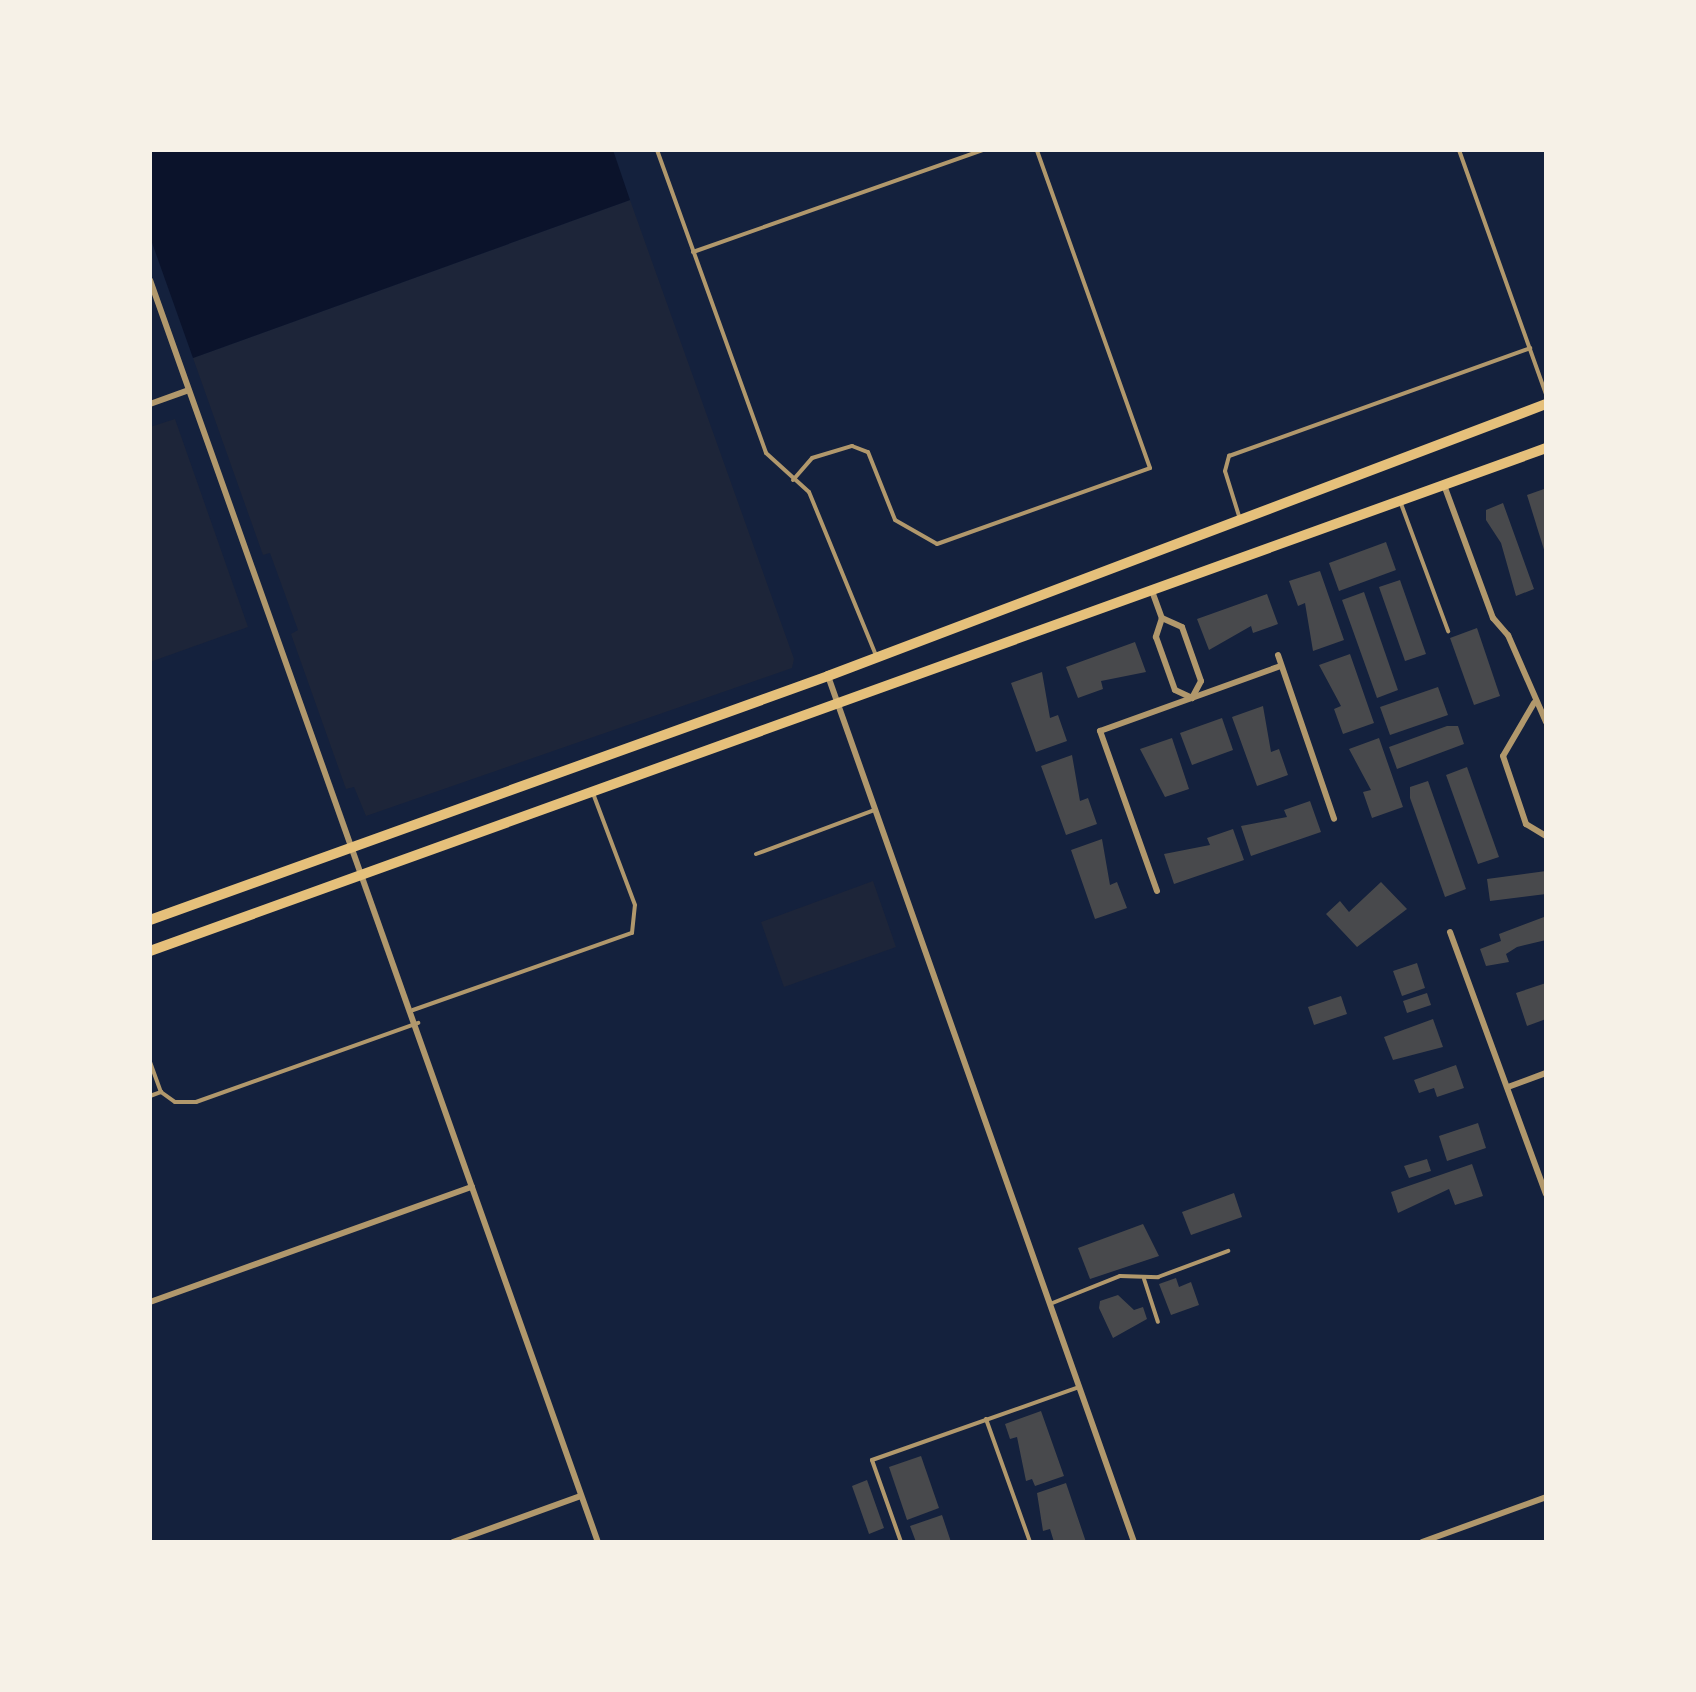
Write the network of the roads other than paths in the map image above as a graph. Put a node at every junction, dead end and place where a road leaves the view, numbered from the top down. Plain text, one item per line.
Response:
1 (657, 150) edge
2 (983, 150) edge
3 (1037, 150) edge
4 (1459, 150) edge
5 (693, 252) junction
6 (150, 280) edge
7 (1530, 348) junction
8 (189, 390) junction
9 (1546, 394) edge
10 (150, 404) edge
11 (1546, 404) edge
12 (1546, 448) edge
13 (793, 480) junction
14 (1444, 485) junction
15 (1400, 501) junction
16 (1239, 516) junction
17 (1152, 590) junction
18 (1162, 618) junction
19 (1448, 631) dead end
20 (1278, 656) dead end
21 (878, 658) junction
22 (1281, 666) junction
23 (828, 676) junction
24 (1192, 698) junction
25 (1534, 703) junction
26 (838, 705) junction
27 (1546, 722) edge
28 (593, 792) junction
29 (874, 810) junction
30 (1334, 819) dead end
31 (1546, 836) edge
32 (356, 846) junction
33 (756, 854) dead end
34 (366, 874) junction
35 (1157, 891) dead end
36 (150, 920) edge
37 (1450, 932) dead end
38 (150, 951) edge
39 (413, 1010) junction
40 (418, 1023) junction
41 (150, 1062) edge
42 (1546, 1074) edge
43 (1508, 1087) junction
44 (161, 1092) junction
45 (150, 1096) edge
46 (472, 1187) junction
47 (1546, 1194) edge
48 (1228, 1251) dead end
49 (1143, 1278) junction
50 (150, 1302) edge
51 (1050, 1304) junction
52 (1158, 1322) dead end
53 (1079, 1388) junction
54 (986, 1419) junction
55 (581, 1496) junction
56 (1546, 1498) edge
57 (453, 1542) edge
58 (598, 1542) edge
59 (901, 1542) edge
60 (1030, 1542) edge
61 (1134, 1542) edge
62 (1422, 1542) edge

1 - 5 lane
2 - 5 lane
3 - 13 lane
4 - 7 lane
5 - 13 lane
6 - 8 street
7 - 9 lane
7 - 16 lane
8 - 10 street
8 - 32 street
11 - 16 main road
12 - 14 main road
13 - 21 lane
14 - 15 main road
14 - 25 street
15 - 17 main road
15 - 19 lane
16 - 21 main road
17 - 18 street
17 - 26 main road
18 - 24 street
18 - 24 street
20 - 22 street
21 - 23 main road
22 - 24 street
22 - 30 street
23 - 26 street
23 - 32 main road
24 - 35 street
25 - 27 street
25 - 31 street
26 - 28 main road
26 - 29 street
28 - 34 main road
28 - 39 lane
29 - 33 lane
29 - 51 street
32 - 34 street
32 - 36 main road
34 - 38 main road
34 - 39 street
37 - 43 street
39 - 40 street
40 - 44 lane
40 - 46 street
41 - 44 lane
42 - 43 street
43 - 47 street
44 - 45 lane
46 - 50 street
46 - 55 street
48 - 49 lane
49 - 51 lane
49 - 52 lane
51 - 53 street
53 - 54 lane
53 - 61 street
54 - 59 lane
54 - 60 lane
55 - 57 street
55 - 58 street
56 - 62 street

